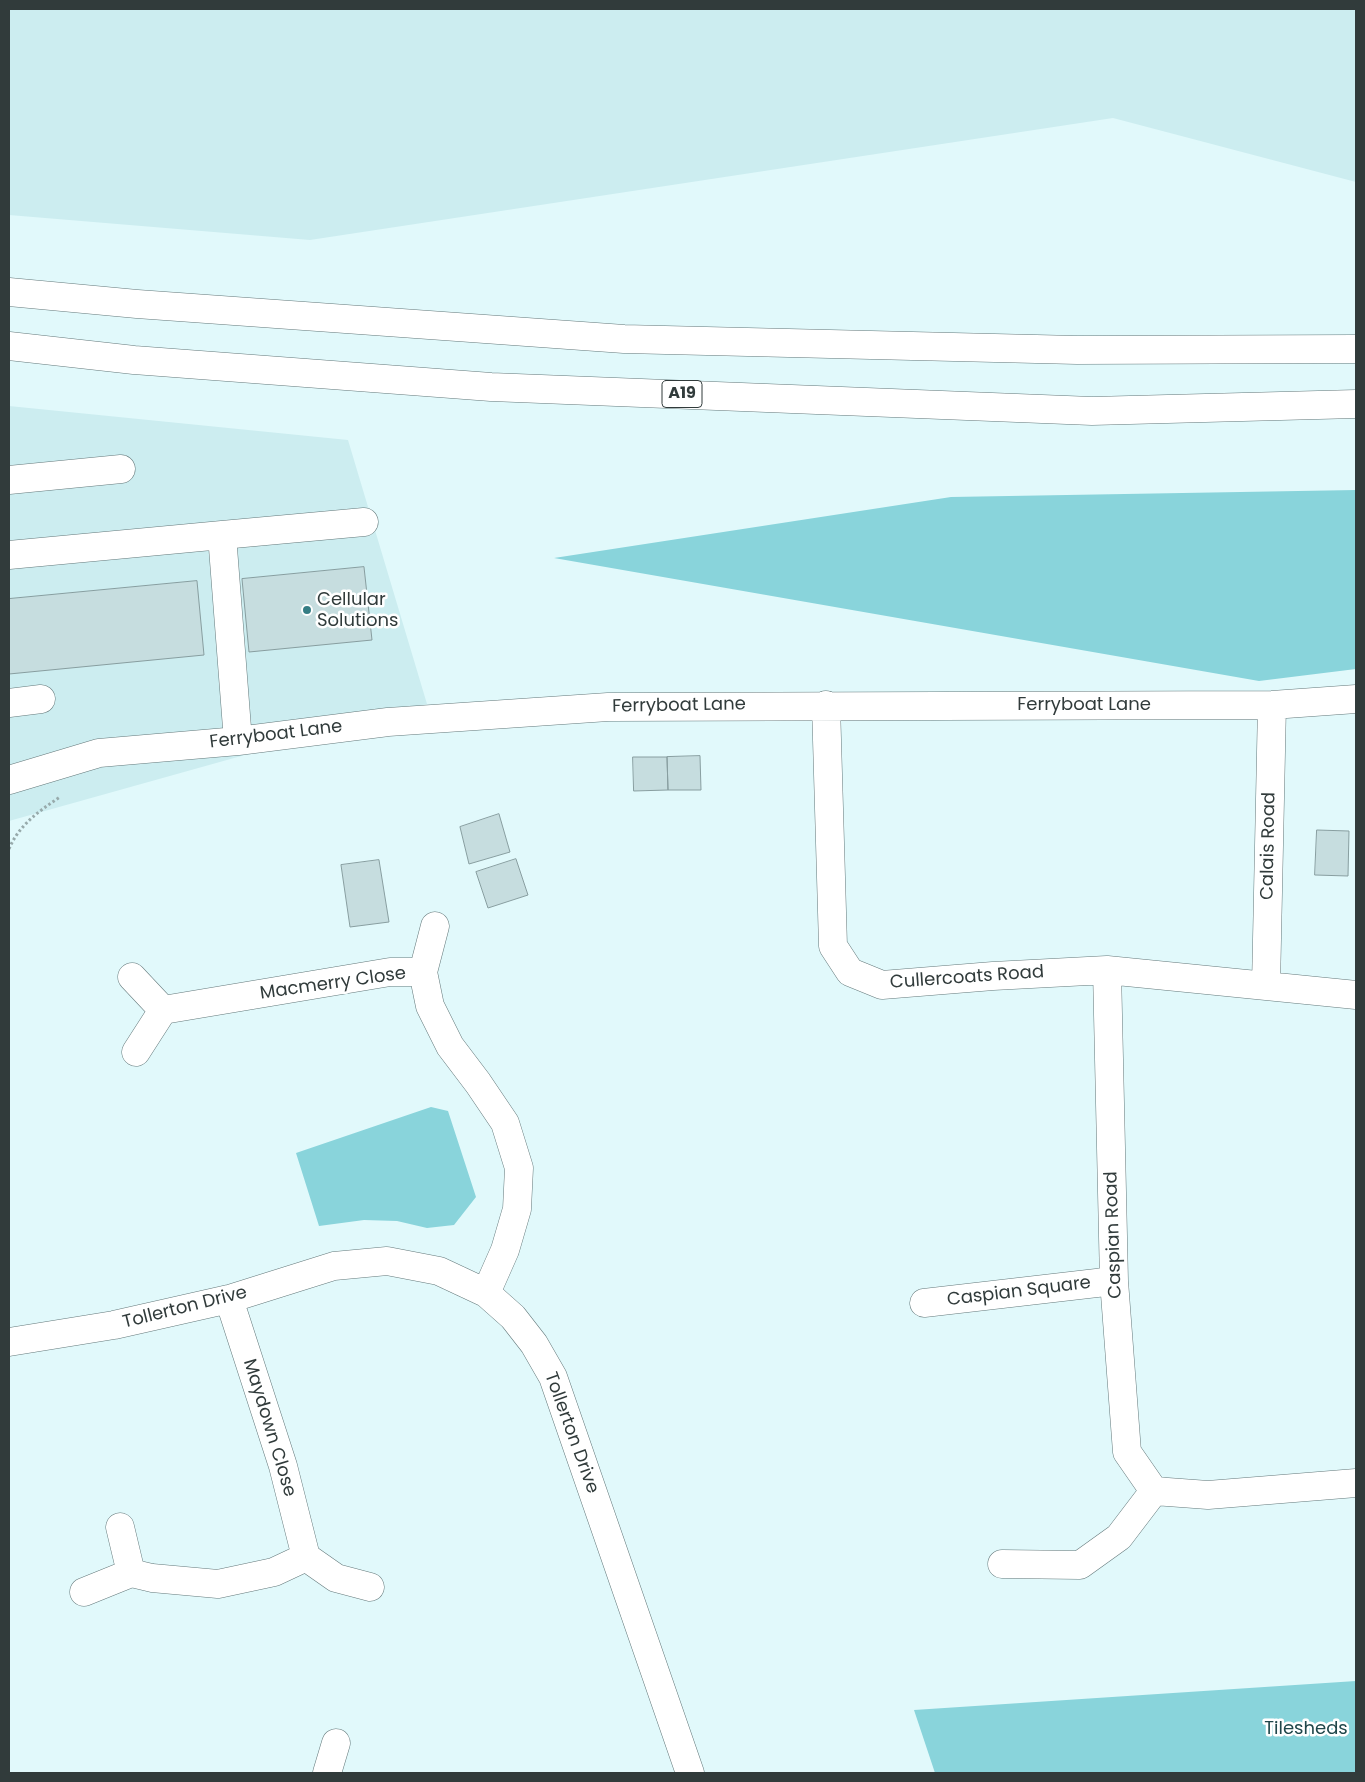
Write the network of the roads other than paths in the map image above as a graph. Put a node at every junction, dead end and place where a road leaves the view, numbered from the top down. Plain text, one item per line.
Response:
1 (9, 292) edge
2 (9, 346) edge
3 (1356, 349) edge
4 (1356, 404) edge
5 (121, 469) dead end
6 (9, 480) edge
7 (364, 522) dead end
8 (222, 535) junction
9 (9, 555) edge
10 (41, 699) dead end
11 (1356, 699) edge
12 (9, 703) edge
13 (826, 705) junction
14 (1272, 705) junction
15 (238, 741) junction
16 (9, 780) edge
17 (435, 926) dead end
18 (1107, 970) junction
19 (422, 972) junction
20 (132, 977) dead end
21 (1266, 986) junction
22 (1356, 995) edge
23 (163, 1010) junction
24 (136, 1052) dead end
25 (1114, 1281) junction
26 (486, 1293) junction
27 (229, 1300) junction
28 (924, 1303) dead end
29 (9, 1342) edge
30 (1356, 1483) edge
31 (1154, 1491) junction
32 (120, 1527) dead end
33 (306, 1557) junction
34 (1002, 1564) dead end
35 (131, 1573) junction
36 (370, 1587) dead end
37 (84, 1592) dead end
38 (336, 1743) dead end
39 (327, 1773) edge
40 (690, 1773) edge

1 - 3 main road
2 - 4 main road, A19
5 - 6 main road
7 - 8 main road
8 - 9 main road
8 - 15 main road
10 - 12 main road
11 - 14 main road, Ferryboat Lane
13 - 14 main road, Ferryboat Lane
13 - 15 main road, Ferryboat Lane
13 - 18 main road, Cullercoats Road
14 - 21 main road, Calais Road
15 - 16 main road, Ferryboat Lane
17 - 19 main road
18 - 21 main road, Cullercoats Road
18 - 25 main road, Caspian Road
19 - 23 main road, Macmerry Close
19 - 26 main road, Macmerry Close
20 - 23 main road
21 - 22 main road, Cullercoats Road
23 - 24 main road
25 - 28 main road, Caspian Square
25 - 31 main road, Caspian Road
26 - 27 main road, Tollerton Drive
26 - 40 main road, Tollerton Drive
27 - 29 main road, Tollerton Drive
27 - 33 main road, Maydown Close
30 - 31 main road
31 - 34 main road
32 - 35 main road
33 - 35 main road
33 - 36 main road
35 - 37 main road
38 - 39 main road

